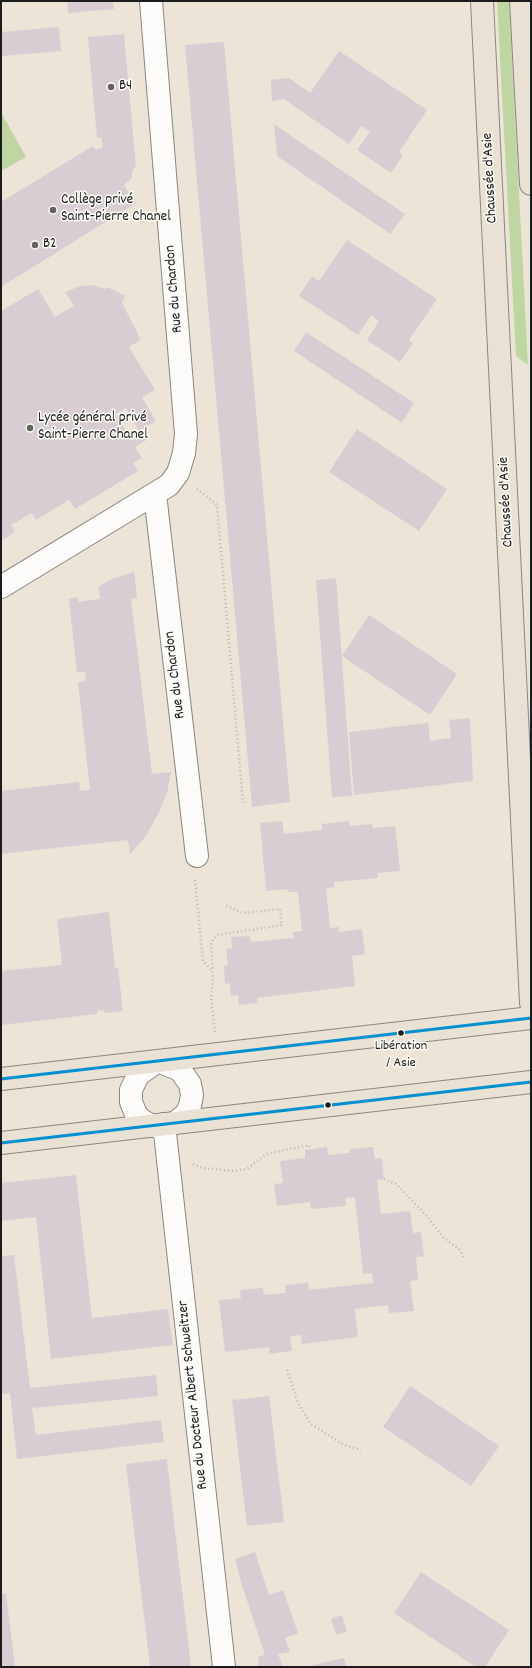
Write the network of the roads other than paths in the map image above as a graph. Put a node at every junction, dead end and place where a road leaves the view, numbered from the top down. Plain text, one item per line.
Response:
1 (151, 1) edge
2 (482, 1) edge
3 (521, 1) edge
4 (531, 184) edge
5 (155, 494) junction
6 (1, 587) edge
7 (197, 856) road end
8 (531, 1003) edge
9 (531, 1018) edge
10 (158, 1061) junction
11 (1, 1079) edge
12 (531, 1082) edge
13 (164, 1124) junction
14 (1, 1143) edge
15 (224, 1667) edge

1 - 5 street, Rue du Chardon
2 - 8 main road, Chaussée d'Asie
3 - 4 main road
5 - 6 street, Rue du Chardon
5 - 7 street, Rue du Chardon
9 - 10 main road
10 - 11 main road
10 - 13 street
10 - 13 street
12 - 13 main road
13 - 14 main road
13 - 15 street, Rue du Docteur Albert Schweitzer

